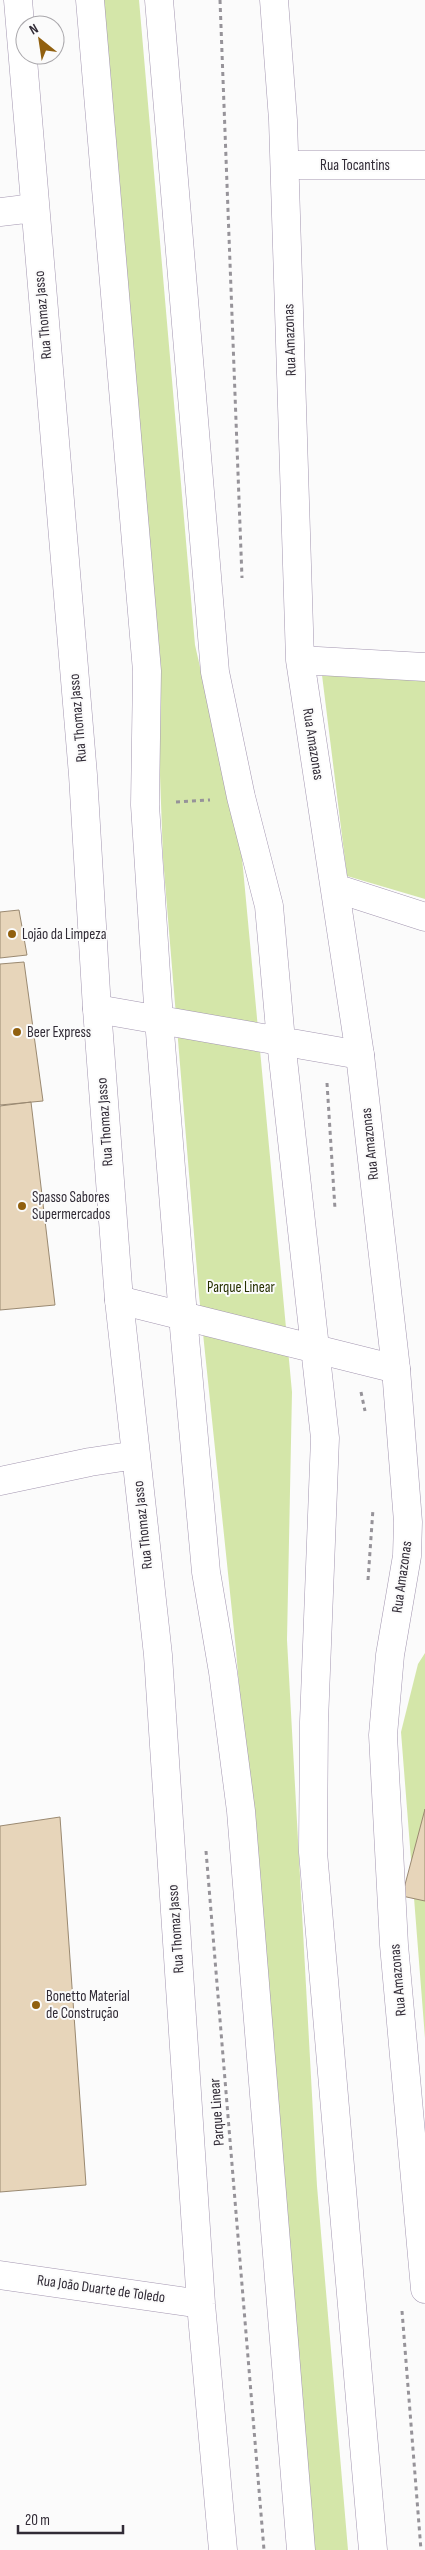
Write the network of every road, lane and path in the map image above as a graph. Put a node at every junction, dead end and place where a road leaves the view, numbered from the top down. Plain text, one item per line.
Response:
1 (18, 0) edge
2 (90, 0) edge
3 (159, 0) edge
4 (274, 0) edge
5 (285, 165) junction
6 (425, 165) edge
7 (34, 208) junction
8 (0, 212) edge
9 (300, 660) junction
10 (425, 667) edge
11 (336, 888) junction
12 (425, 917) edge
13 (97, 1009) junction
14 (159, 1020) junction
15 (281, 1041) junction
16 (360, 1055) junction
17 (119, 1300) junction
18 (183, 1316) junction
19 (314, 1348) junction
20 (396, 1369) junction
21 (136, 1456) junction
22 (0, 1481) edge
23 (416, 1558) edge
24 (205, 1845) dead end
25 (0, 2275) edge
26 (425, 2289) edge
27 (201, 2304) junction
28 (223, 2550) edge
29 (264, 2550) edge
30 (301, 2550) edge
31 (372, 2550) edge

1 - 7 main road, Rua Thomaz Jasso
2 - 14 main road
3 - 15 main road
4 - 5 main road, Rua Amazonas
5 - 6 main road, Rua Tocantins
5 - 9 main road, Rua Amazonas
7 - 8 main road
7 - 13 main road, Rua Thomaz Jasso
9 - 10 main road
9 - 11 main road, Rua Amazonas
11 - 12 main road
11 - 16 main road, Rua Amazonas
13 - 14 main road
13 - 17 main road, Rua Thomaz Jasso
14 - 15 main road
14 - 18 main road
15 - 16 main road
15 - 19 main road
16 - 20 main road, Rua Amazonas
17 - 18 main road
17 - 21 main road, Rua Thomaz Jasso
18 - 19 main road
18 - 30 main road
19 - 20 main road
19 - 31 main road
20 - 23 main road, Rua Amazonas
21 - 22 main road
21 - 27 main road, Rua Thomaz Jasso
23 - 26 main road, Rua Amazonas
24 - 29 path, Parque Linear
25 - 27 main road, Rua João Duarte de Toledo
27 - 28 main road, Rua Thomaz Jasso

